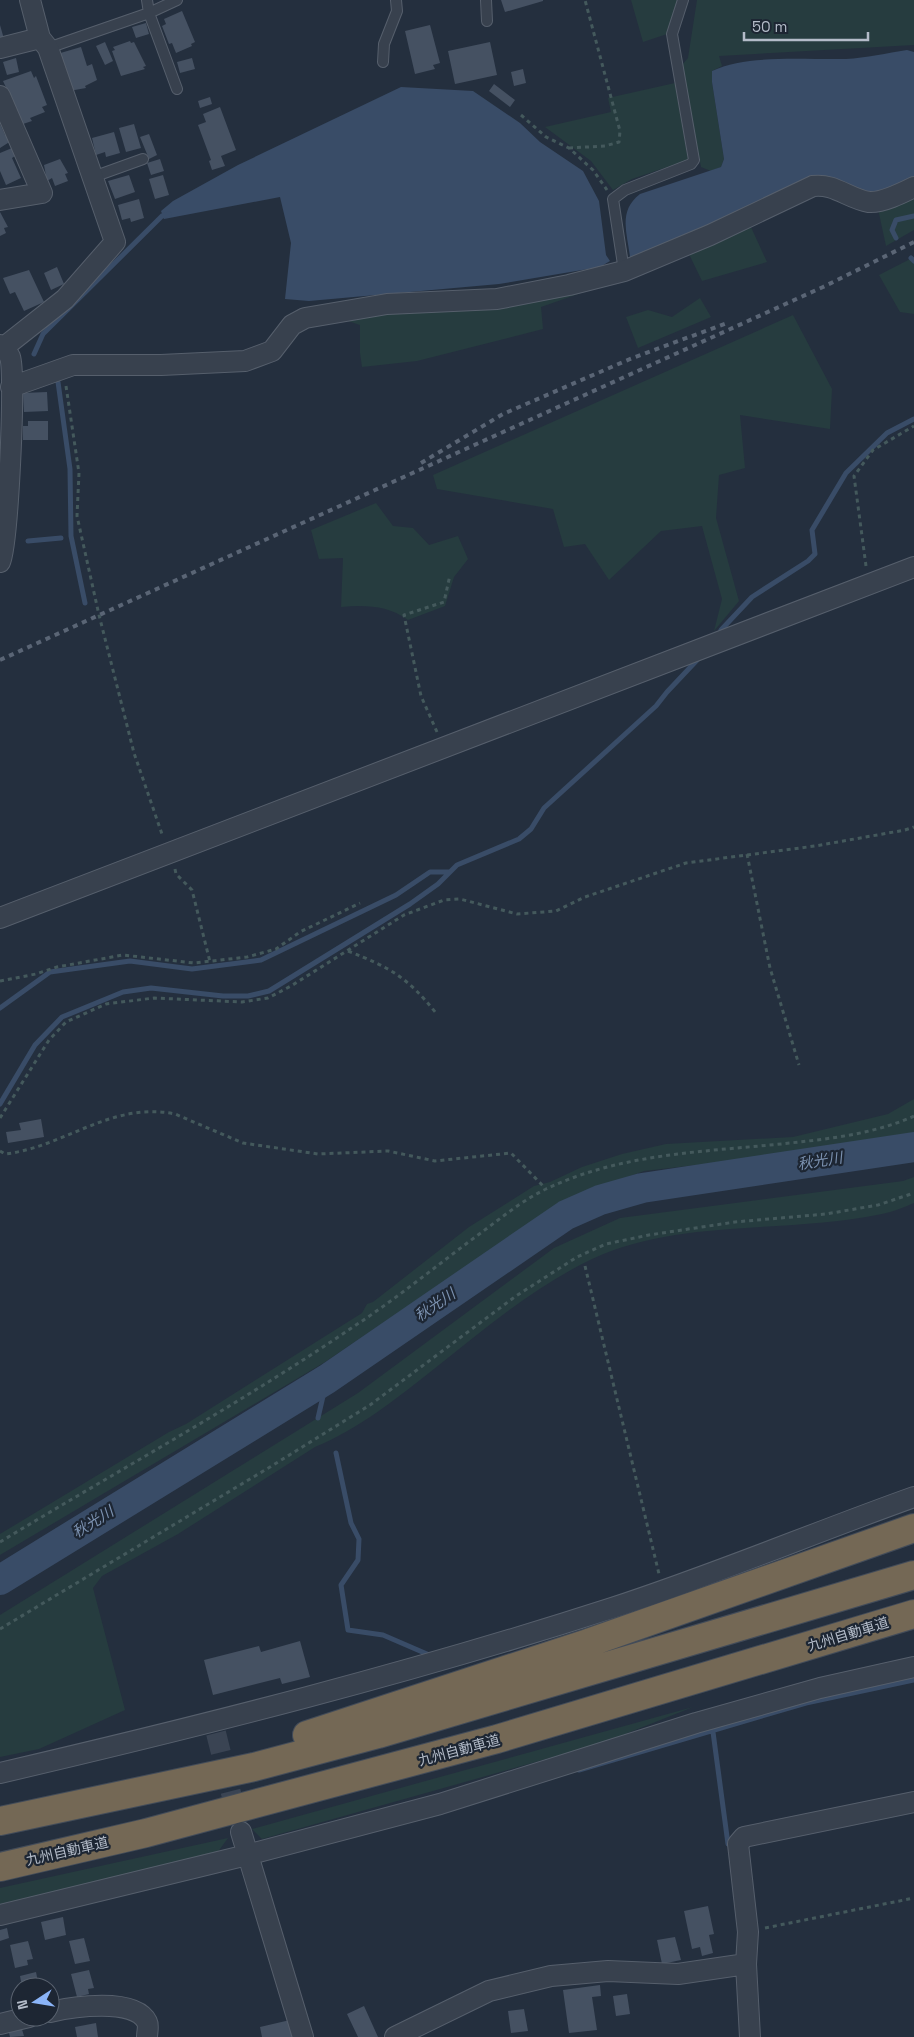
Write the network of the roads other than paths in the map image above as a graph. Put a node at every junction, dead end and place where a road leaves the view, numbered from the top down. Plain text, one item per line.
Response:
1 (30, 0) edge
2 (147, 0) edge
3 (177, 0) edge
4 (396, 0) edge
5 (486, 0) edge
6 (683, 0) edge
7 (149, 13) junction
8 (487, 21) dead end
9 (44, 43) junction
10 (0, 48) edge
11 (383, 62) dead end
12 (177, 89) dead end
13 (0, 96) edge
14 (143, 159) dead end
15 (93, 177) junction
16 (914, 187) edge
17 (0, 200) edge
18 (624, 271) junction
19 (2, 346) edge
20 (11, 387) junction
21 (0, 562) edge
22 (914, 567) edge
23 (0, 918) edge
24 (914, 1497) edge
25 (907, 1530) edge
26 (914, 1575) edge
27 (914, 1614) edge
28 (914, 1667) edge
29 (0, 1773) edge
30 (914, 1802) edge
31 (84, 1804) junction
32 (0, 1821) edge
33 (240, 1832) tunnel mouth
34 (247, 1855) junction
35 (0, 1867) edge
36 (0, 1916) edge
37 (746, 1964) junction
38 (60, 2011) edge
39 (147, 2037) edge
40 (303, 2037) edge
41 (394, 2037) edge
42 (750, 2037) edge

1 - 9 street
2 - 7 lane
3 - 7 lane
4 - 11 lane
5 - 8 lane
6 - 18 lane
7 - 9 lane
7 - 12 lane
9 - 10 street
9 - 15 street
13 - 17 street
14 - 15 lane
15 - 19 street
16 - 18 street
18 - 20 street
19 - 20 street
20 - 21 street
22 - 23 street
24 - 29 street
25 - 31 highway
26 - 31 highway
27 - 35 highway, 九州自動車道
28 - 34 street
30 - 37 street
31 - 32 highway
33 - 34 street
34 - 36 street
34 - 40 street
37 - 41 street
37 - 42 street
38 - 39 street

